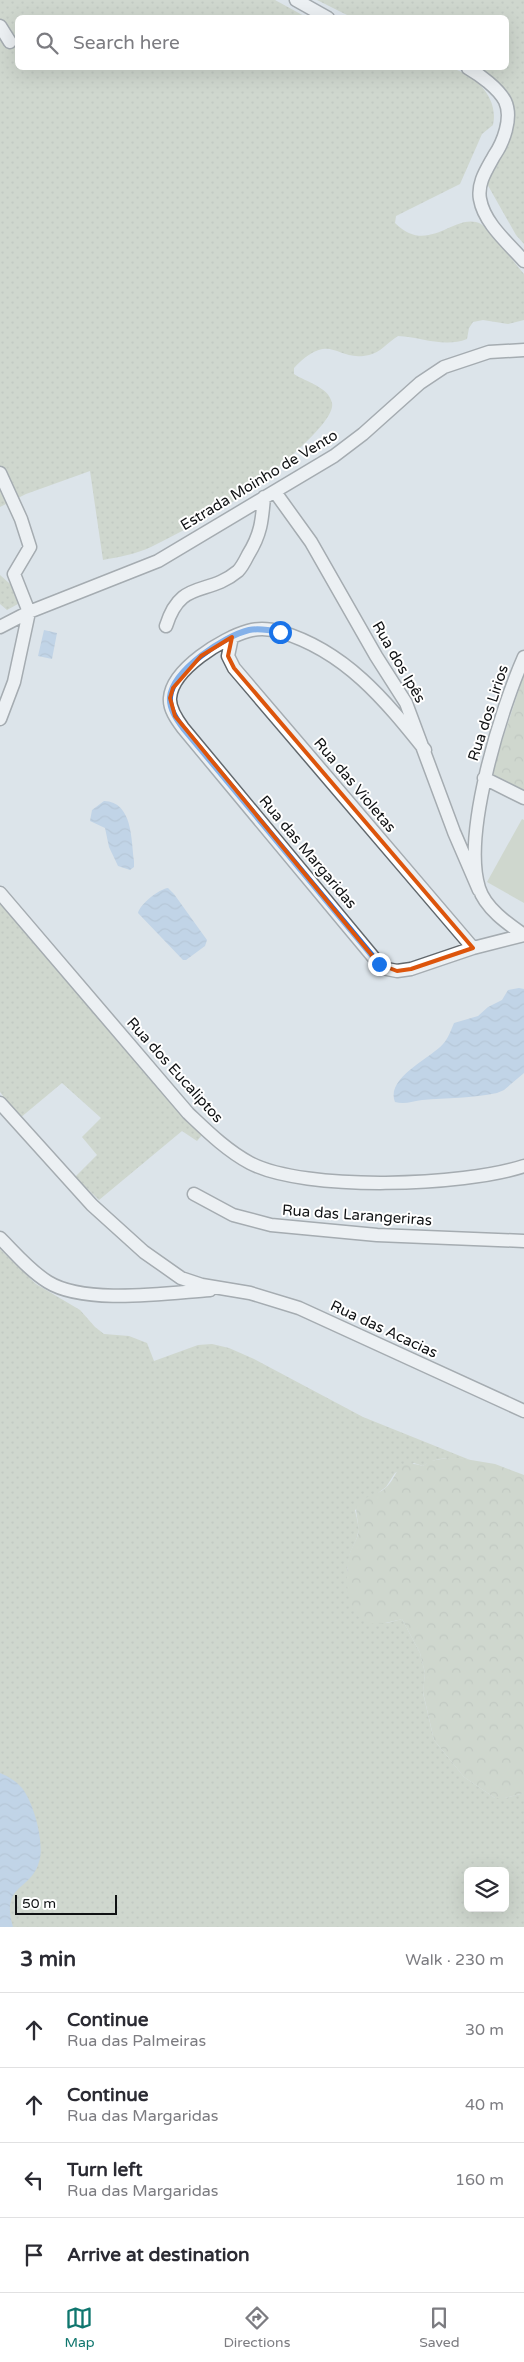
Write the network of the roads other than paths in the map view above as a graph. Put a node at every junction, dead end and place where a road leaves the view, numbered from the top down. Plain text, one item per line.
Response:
1 (296, 0) edge
2 (323, 15) edge
3 (0, 26) edge
4 (10, 42) dead end
5 (471, 70) edge
6 (524, 261) edge
7 (524, 350) edge
8 (0, 473) edge
9 (270, 494) junction
10 (29, 612) junction
11 (166, 626) dead end
12 (0, 628) edge
13 (232, 637) junction
14 (524, 657) edge
15 (0, 719) edge
16 (425, 750) junction
17 (484, 778) junction
18 (524, 798) edge
19 (479, 890) junction
20 (0, 893) edge
21 (524, 935) edge
22 (473, 948) junction
23 (0, 1103) edge
24 (524, 1166) edge
25 (194, 1194) dead end
26 (0, 1238) edge
27 (524, 1241) edge
28 (227, 1290) junction
29 (524, 1412) edge

1 - 2 street
3 - 4 street
5 - 6 street
7 - 9 street, Estrada Moinho de Vento
8 - 10 street
9 - 10 street, Estrada Moinho de Vento
9 - 11 street
9 - 16 street, Rua dos Ipês
10 - 12 street, Estrada Moinho de Vento
10 - 15 street
13 - 16 street, Rua das Margaridas
13 - 22 street, Rua das Violetas
13 - 22 street, Rua das Margaridas
14 - 17 street, Rua dos Lirios
16 - 19 street, Rua dos Ipês
17 - 18 street
17 - 19 street, Rua dos Lirios
19 - 21 street, Rua dos Ipês
20 - 24 street, Rua dos Eucaliptos
21 - 22 street, Rua das Margaridas
23 - 28 street
25 - 27 street, Rua das Larangeriras
26 - 28 street
28 - 29 street, Rua das Acacias

